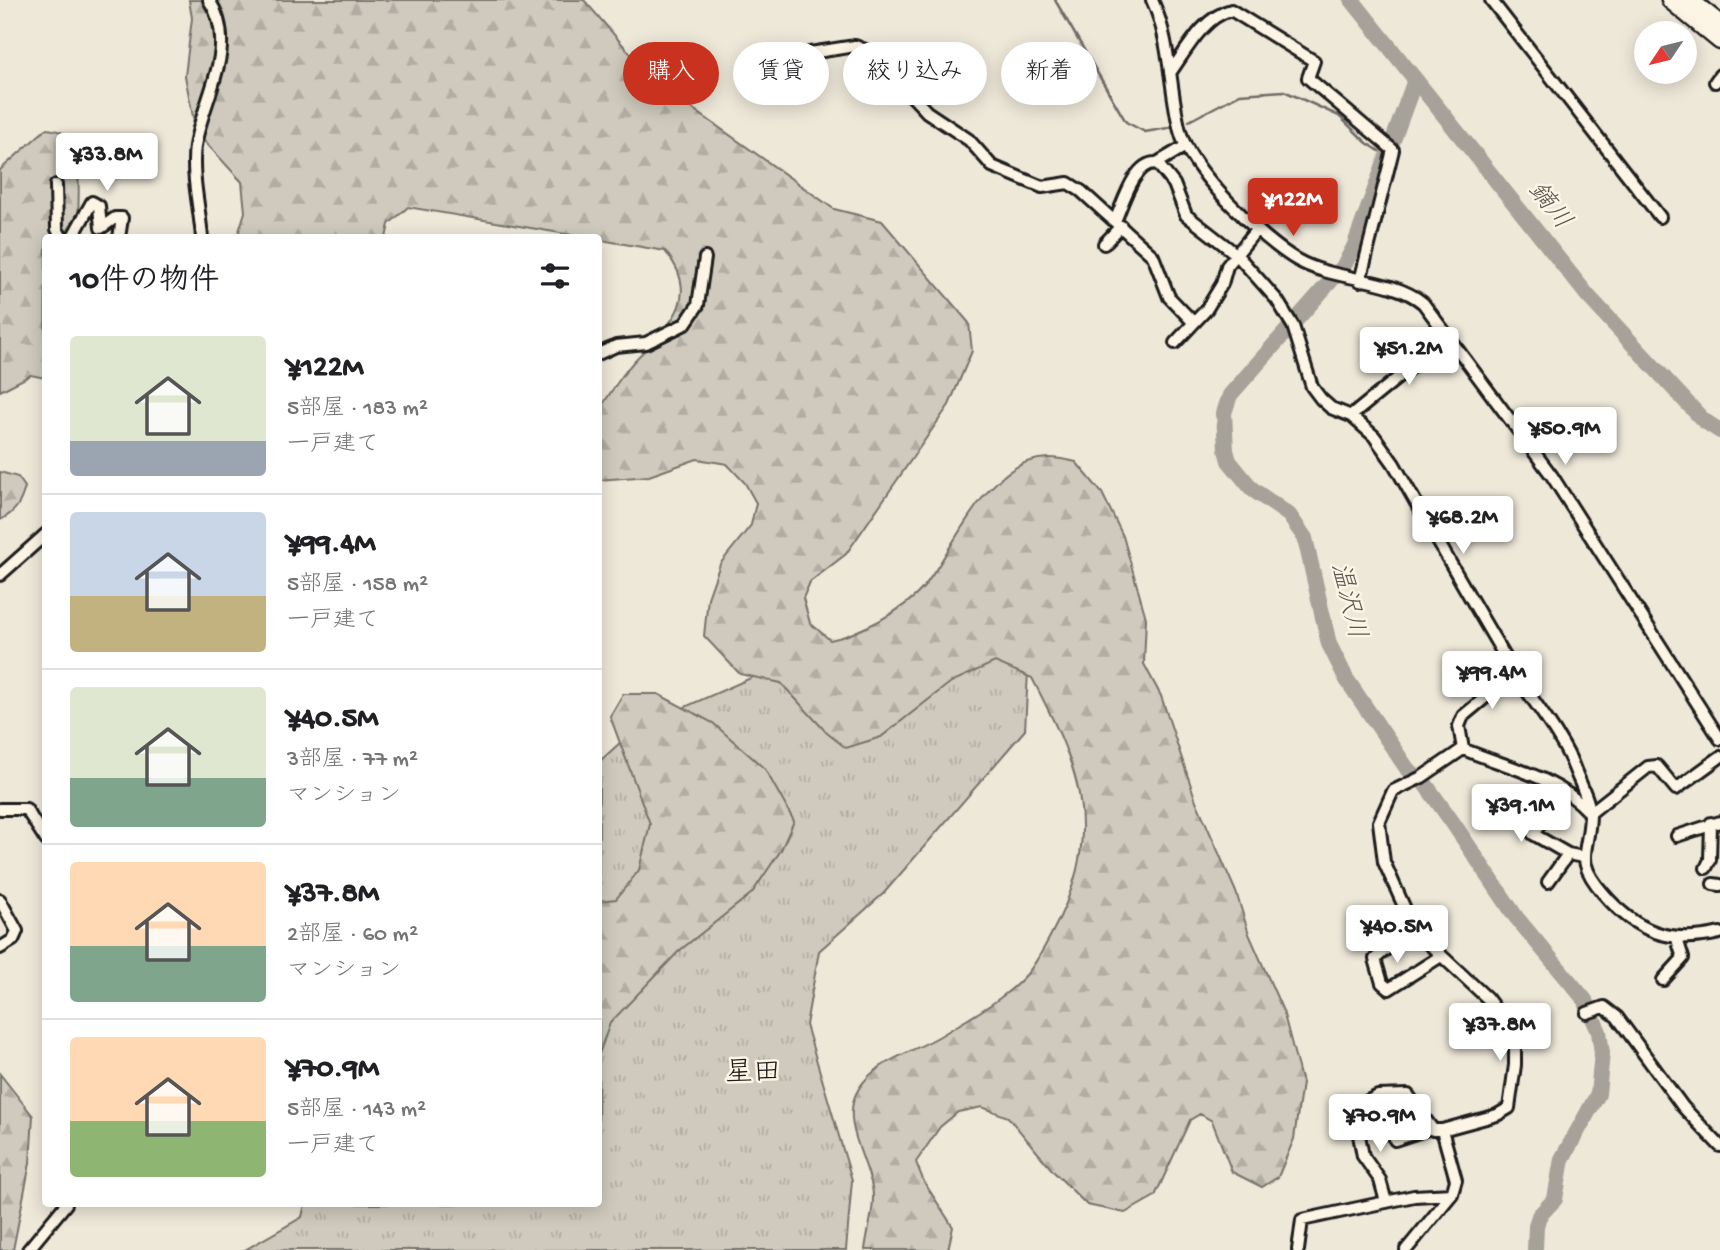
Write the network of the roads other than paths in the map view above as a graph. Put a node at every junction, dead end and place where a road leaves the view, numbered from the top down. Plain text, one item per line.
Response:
1 (209, 0) edge
2 (1152, 0) edge
3 (1491, 0) edge
4 (1670, 0) edge
5 (1690, 0) edge
6 (1720, 24) edge
7 (1720, 41) edge
8 (829, 50) edge
9 (1170, 73) junction
10 (1184, 147) junction
11 (1157, 163) junction
12 (56, 185) dead end
13 (1660, 217) dead end
14 (1118, 224) junction
15 (1257, 229) junction
16 (60, 234) edge
17 (74, 234) edge
18 (120, 234) edge
19 (202, 234) edge
20 (1104, 244) dead end
21 (1236, 254) junction
22 (705, 258) dead end
23 (1360, 281) junction
24 (1194, 323) junction
25 (1449, 336) junction
26 (1175, 343) dead end
27 (602, 352) edge
28 (1351, 416) junction
29 (42, 538) edge
30 (0, 575) edge
31 (1515, 673) junction
32 (1720, 739) edge
33 (1463, 749) junction
34 (1720, 757) edge
35 (1559, 790) junction
36 (0, 809) edge
37 (1590, 813) junction
38 (1716, 822) edge
39 (42, 834) edge
40 (1676, 836) dead end
41 (1568, 854) junction
42 (1583, 857) junction
43 (1706, 868) dead end
44 (1548, 882) dead end
45 (0, 900) edge
46 (1412, 926) junction
47 (1720, 933) edge
48 (1677, 939) junction
49 (0, 948) edge
50 (1441, 956) junction
51 (1663, 980) dead end
52 (1591, 1010) dead end
53 (1437, 1129) junction
54 (1395, 1140) dead end
55 (1720, 1146) edge
56 (1452, 1194) junction
57 (1386, 1202) junction
58 (64, 1207) edge
59 (28, 1250) edge
60 (1298, 1250) edge
61 (1406, 1250) edge

1 - 19 street
2 - 9 street
3 - 13 street
4 - 7 highway
5 - 6 highway
8 - 14 street
9 - 10 street
9 - 23 street
10 - 11 street
10 - 15 street
11 - 14 street
11 - 21 street
12 - 16 street
14 - 20 street
14 - 24 street
15 - 21 street
15 - 23 street
17 - 18 street
21 - 24 street
21 - 28 street
22 - 27 street
23 - 25 street
24 - 26 street
25 - 28 street
25 - 32 street
28 - 31 street
29 - 30 street
31 - 33 street
31 - 37 street
33 - 35 street
33 - 46 street
34 - 37 street
35 - 37 street
35 - 41 street
36 - 39 street
37 - 42 street
38 - 40 street
38 - 43 street
41 - 42 street
41 - 44 street
42 - 48 street
45 - 49 street
46 - 50 street
46 - 50 street
47 - 48 street
48 - 51 street
50 - 53 street
52 - 55 street
53 - 54 street
53 - 56 street
53 - 57 street
56 - 57 street
56 - 61 street
57 - 60 street
58 - 59 street

